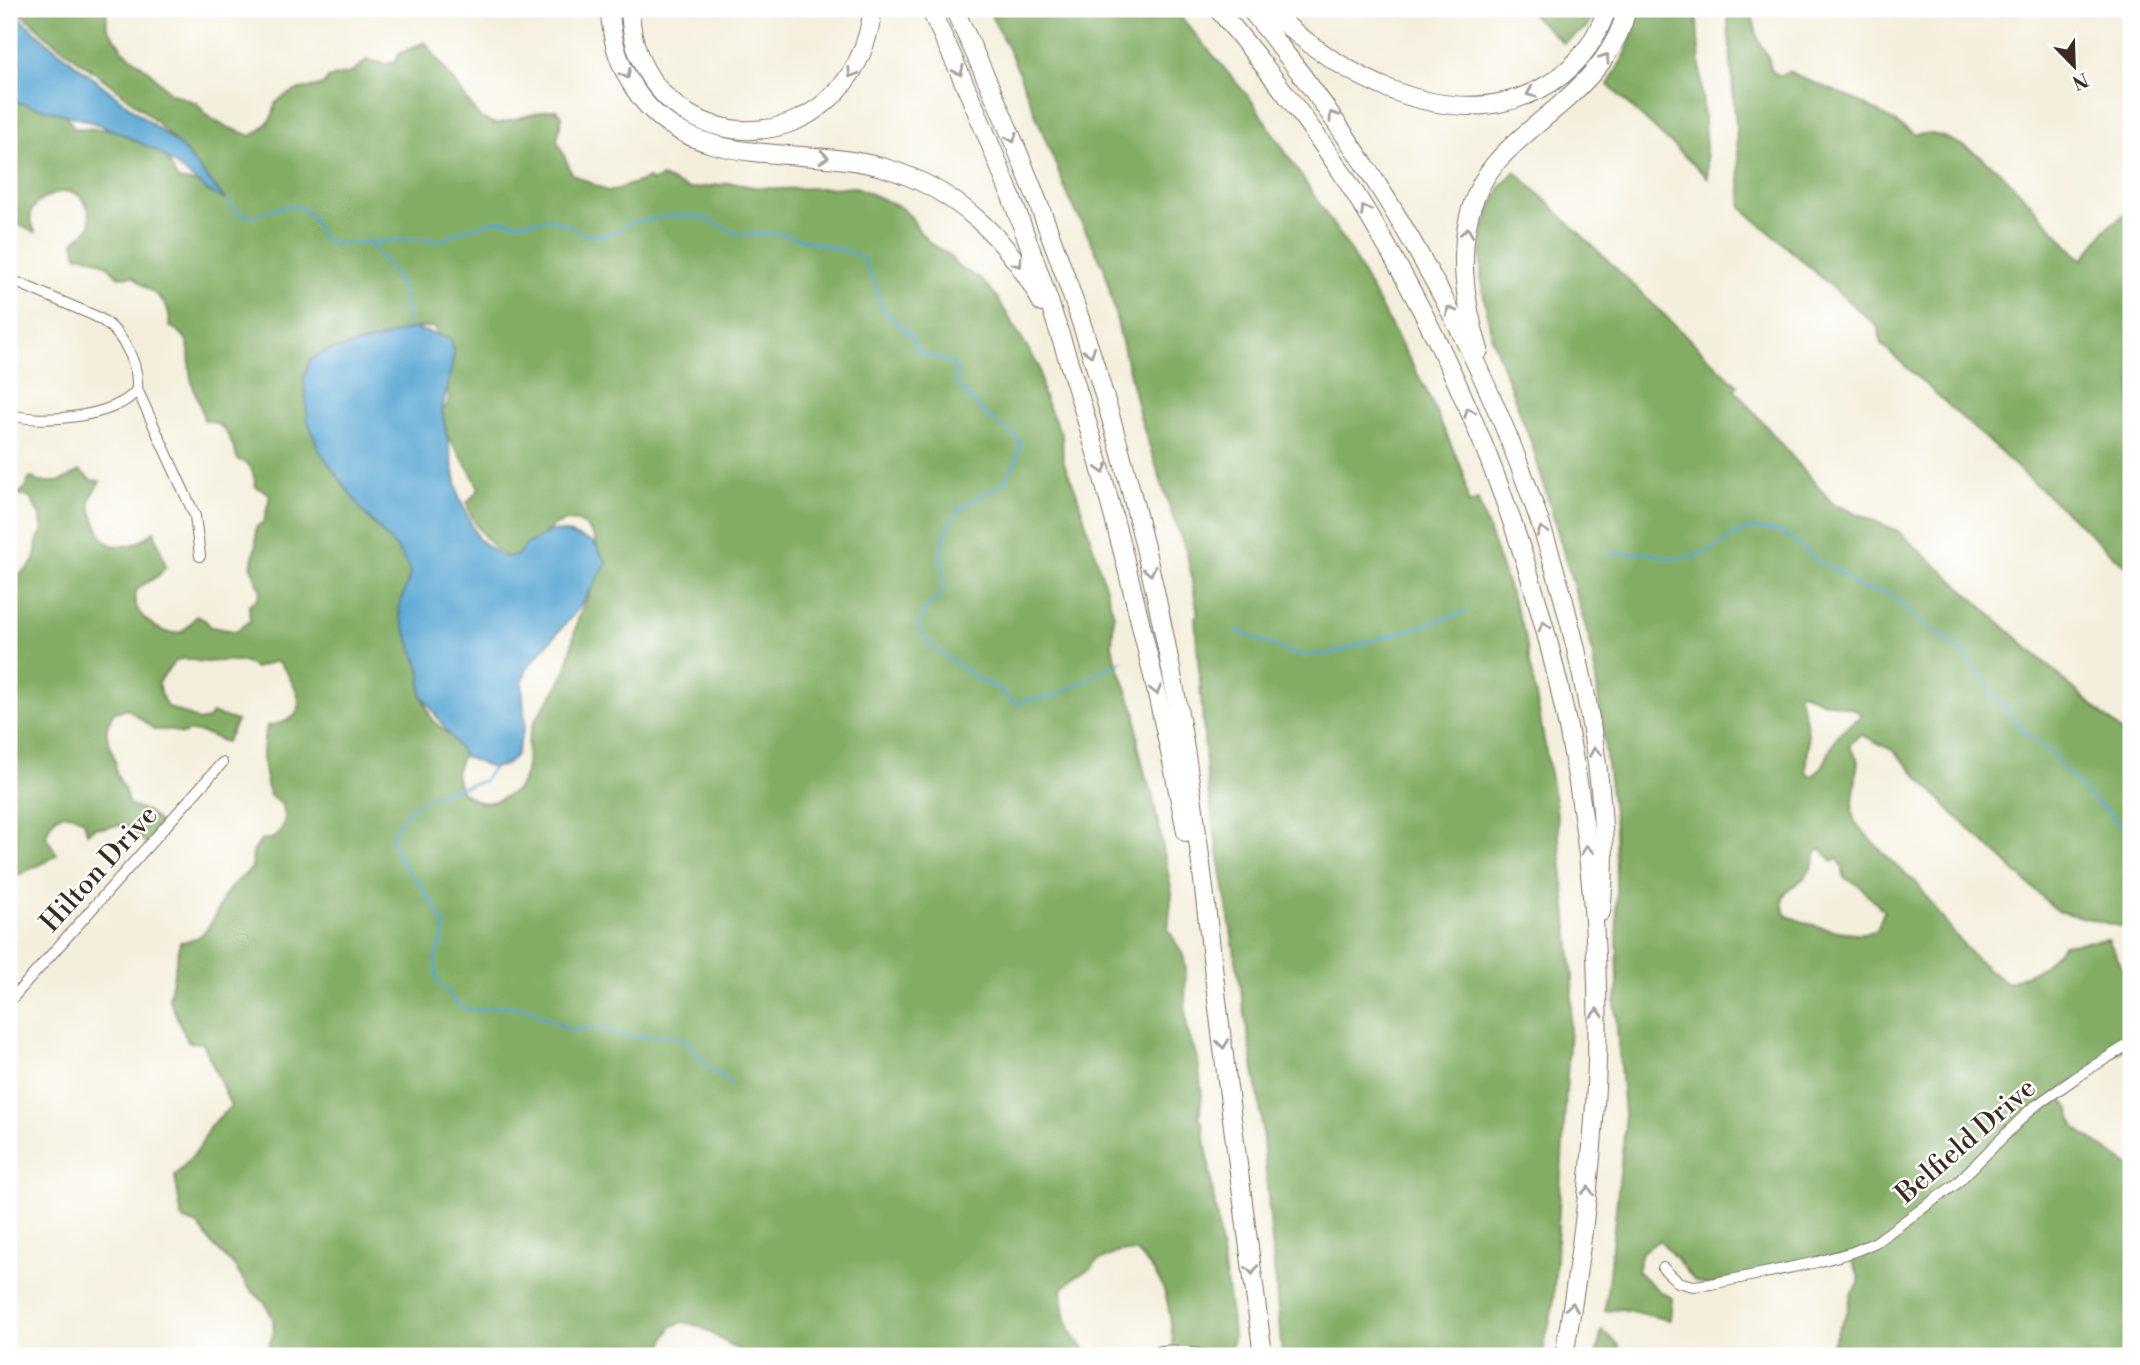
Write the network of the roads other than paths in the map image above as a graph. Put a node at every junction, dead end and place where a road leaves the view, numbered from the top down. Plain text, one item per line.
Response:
1 (610, 9) edge
2 (630, 9) edge
3 (873, 9) edge
4 (930, 9) edge
5 (954, 9) edge
6 (1218, 9) edge
7 (1250, 9) edge
8 (1268, 9) edge
9 (1607, 9) edge
10 (1628, 9) edge
11 (9, 279) edge
12 (137, 389) junction
13 (9, 414) edge
14 (1500, 417) junction
15 (1091, 430) junction
16 (200, 556) dead end
17 (222, 764) dead end
18 (1596, 967) junction
19 (1214, 976) junction
20 (9, 1002) edge
21 (2131, 1043) edge
22 (1663, 1268) dead end
23 (1146, 1356) edge
24 (1208, 1356) edge
25 (1263, 1356) edge
26 (1564, 1356) edge

1 -> 15 highway
3 -> 2 highway
4 -> 15 highway
5 -> 19 highway
18 -> 6 highway
14 -> 7 highway
9 -> 8 highway
14 -> 10 highway
11 - 12 street
12 - 13 street
12 - 16 street
18 -> 14 highway
15 -> 19 highway
17 - 20 street, Hilton Drive
26 -> 18 highway
19 -> 25 highway
21 - 22 street, Belfield Drive
23 - 24 street

